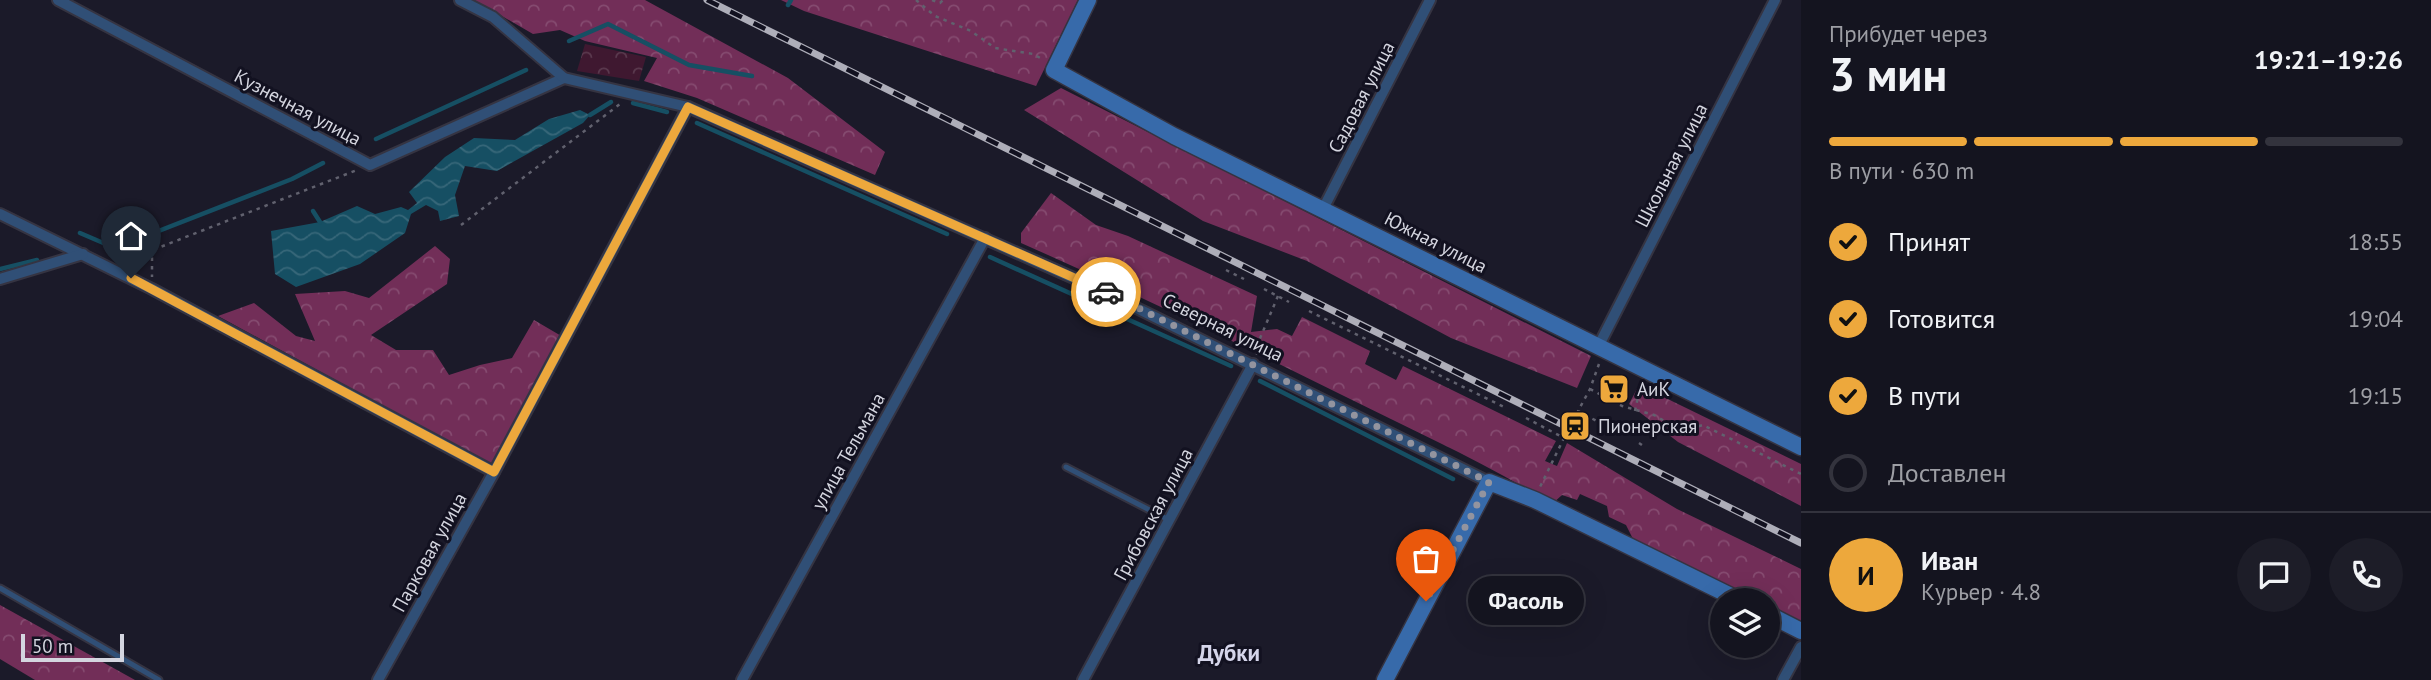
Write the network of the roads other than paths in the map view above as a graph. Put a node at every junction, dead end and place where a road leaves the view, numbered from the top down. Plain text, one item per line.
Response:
1 (58, 0) edge
2 (460, 0) edge
3 (1088, 0) edge
4 (1430, 0) edge
5 (1775, 0) edge
6 (565, 78) junction
7 (688, 107) junction
8 (1324, 209) junction
9 (0, 214) edge
10 (985, 238) junction
11 (83, 254) junction
12 (0, 279) edge
13 (1598, 347) junction
14 (1253, 364) junction
15 (1801, 447) edge
16 (1066, 467) dead end
17 (494, 472) junction
18 (1489, 482) junction
19 (1169, 520) junction
20 (0, 588) edge
21 (1715, 588) edge
22 (1780, 620) edge
23 (1801, 631) edge
24 (1801, 647) edge
25 (159, 680) edge
26 (377, 680) edge
27 (743, 680) edge
28 (1083, 680) edge
29 (1385, 680) edge
30 (1783, 680) edge

1 - 6 street, Кузнечная улица
2 - 6 street, Северная улица
3 - 8 street, Южная улица
4 - 8 street, Садовая улица
5 - 13 street, Школьная улица
6 - 7 street, Северная улица
7 - 10 street, Северная улица
7 - 17 street, Парковая улица
8 - 13 street, Южная улица
9 - 11 street
10 - 14 street, Северная улица
10 - 27 street, улица Тельмана
11 - 12 street
11 - 17 street
13 - 15 street, Южная улица
14 - 18 street, Северная улица
14 - 19 street, Грибовская улица
16 - 19 lane
17 - 26 street, Парковая улица
18 - 21 street, Северная улица
18 - 29 street
19 - 28 street, Грибовская улица
20 - 25 lane
22 - 23 street
24 - 30 street

